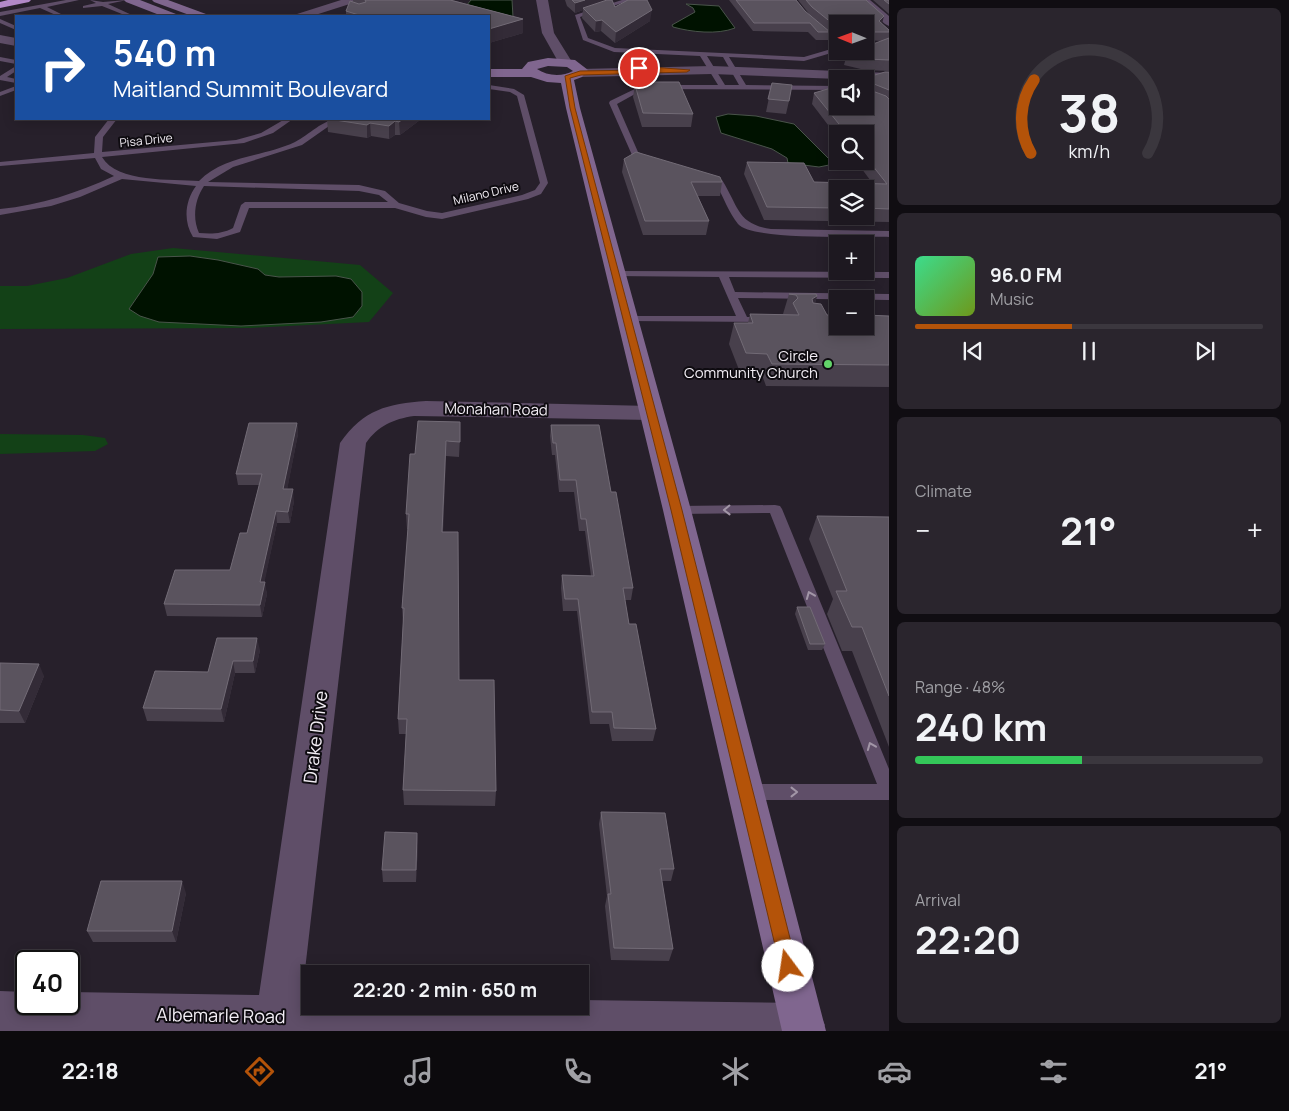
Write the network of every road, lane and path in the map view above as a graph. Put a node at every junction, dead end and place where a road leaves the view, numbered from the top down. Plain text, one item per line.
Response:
1 (93, 0) edge
2 (124, 0) edge
3 (130, 0) edge
4 (158, 0) edge
5 (542, 0) edge
6 (628, 0) edge
7 (793, 0) edge
8 (863, 0) edge
9 (76, 1) edge
10 (356, 2) edge
11 (0, 4) edge
12 (102, 4) junction
13 (24, 5) edge
14 (67, 5) junction
15 (41, 6) junction
16 (87, 6) dead end
17 (55, 13) junction
18 (0, 14) edge
19 (60, 15) edge
20 (129, 15) edge
21 (169, 15) edge
22 (199, 15) edge
23 (305, 15) edge
24 (326, 15) edge
25 (0, 21) edge
26 (888, 21) edge
27 (15, 28) edge
28 (548, 33) junction
29 (829, 36) edge
30 (0, 39) edge
31 (15, 42) edge
32 (829, 51) edge
33 (702, 54) junction
34 (724, 54) junction
35 (0, 59) edge
36 (15, 62) edge
37 (490, 65) edge
38 (15, 69) edge
39 (535, 70) junction
40 (572, 70) junction
41 (712, 70) junction
42 (735, 71) junction
43 (490, 73) edge
44 (889, 77) edge
45 (15, 81) edge
46 (490, 87) edge
47 (723, 87) junction
48 (15, 88) edge
49 (744, 88) junction
50 (829, 88) edge
51 (0, 94) edge
52 (572, 108) junction
53 (112, 120) edge
54 (288, 120) edge
55 (334, 120) edge
56 (98, 156) junction
57 (663, 163) edge
58 (0, 164) edge
59 (121, 176) junction
60 (700, 176) edge
61 (200, 183) junction
62 (396, 204) junction
63 (0, 212) edge
64 (889, 234) edge
65 (616, 274) junction
66 (722, 274) junction
67 (799, 274) junction
68 (889, 275) edge
69 (731, 295) junction
70 (889, 297) edge
71 (813, 300) junction
72 (627, 318) junction
73 (743, 320) junction
74 (777, 320) edge
75 (651, 413) junction
76 (353, 443) joint
77 (677, 510) junction
78 (889, 791) edge
79 (745, 792) junction
80 (0, 1013) edge
81 (277, 1023) edge
82 (804, 1028) edge

1 - 12 lane
2 - 12 lane
3 - 21 street
4 - 22 street
5 - 28 street
6 - 33 lane
7 - 29 lane
8 - 26 street
9 - 14 lane
10 - 23 street
10 - 24 street
11 - 13 highway
12 - 16 lane
12 - 20 lane
13 - 15 lane
13 - 18 lane
14 - 15 lane
14 - 17 lane
15 - 17 lane
17 - 19 lane
25 - 27 lane
28 - 39 street
28 - 40 street
30 - 31 street
32 - 34 lane
33 - 34 lane
33 - 41 lane
34 - 42 lane
35 - 36 lane
37 - 39 street
38 - 45 lane
39 - 40 street
39 - 43 street
39 - 52 street
40 - 41 street
40 - 52 street
41 - 42 street
41 - 47 lane
42 - 44 street
42 - 49 lane
46 - 62 lane, Milano Drive
47 - 49 lane
47 - 57 lane
48 - 51 lane
49 - 50 lane
52 - 65 street
53 - 56 lane
54 - 56 lane, Pisa Drive
55 - 61 lane
56 - 58 lane, Pisa Drive
56 - 59 lane, Milano Drive
59 - 61 lane, Milano Drive
59 - 63 lane
60 - 64 lane
61 - 62 lane, Milano Drive
61 - 62 lane, Milano Drive
65 - 66 lane
65 - 72 street
66 - 67 lane
66 - 69 lane
67 - 68 lane
67 - 71 lane
69 - 71 lane
69 - 73 lane
70 - 71 lane
72 - 73 lane
72 - 75 street
73 - 74 lane
75 - 76 street, Monahan Road
75 - 77 street
76 - 81 street, Drake Drive
78 -> 77 lane
77 - 79 street
79 -> 78 lane
79 - 82 street
80 - 81 street, Albemarle Road
81 - 82 street, Albemarle Road

